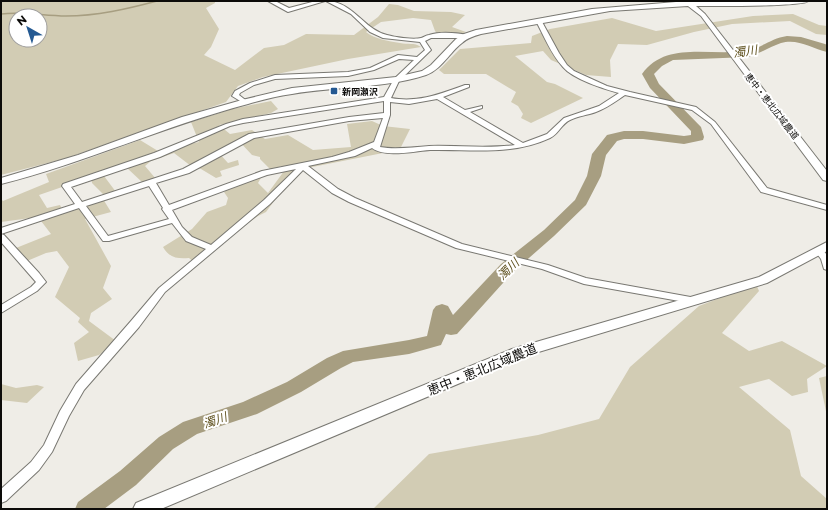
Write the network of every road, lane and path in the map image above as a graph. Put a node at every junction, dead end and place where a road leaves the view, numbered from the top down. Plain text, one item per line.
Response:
1 (271, 1) edge
2 (322, 1) edge
3 (329, 1) edge
4 (806, 1) edge
5 (686, 2) edge
6 (539, 21) junction
7 (467, 36) junction
8 (422, 40) junction
9 (419, 59) junction
10 (396, 80) junction
11 (467, 86) dead end
12 (624, 93) junction
13 (437, 96) junction
14 (387, 99) junction
15 (245, 102) junction
16 (480, 107) dead end
17 (464, 112) junction
18 (387, 115) junction
19 (376, 144) junction
20 (521, 146) junction
21 (303, 166) junction
22 (827, 178) edge
23 (1, 181) edge
24 (151, 182) junction
25 (79, 204) junction
26 (827, 208) edge
27 (166, 209) junction
28 (174, 220) junction
29 (1, 231) edge
30 (1, 237) edge
31 (211, 248) junction
32 (823, 248) edge
33 (827, 267) edge
34 (696, 301) junction
35 (1, 310) edge
36 (1, 497) edge
37 (142, 509) edge

1 - 2 street
3 - 8 street
4 - 5 street
5 - 6 street
5 - 22 street, 恵中・恵北広域農道
6 - 7 street
6 - 12 street
7 - 8 street
7 - 10 street
8 - 9 street
9 - 10 street
9 - 15 street
10 - 14 street
10 - 15 street
11 - 13 street
12 - 20 street
12 - 26 street
13 - 14 street
13 - 17 street
14 - 18 street
14 - 25 street
15 - 23 street
16 - 17 street
17 - 20 street
18 - 19 street
18 - 24 street
19 - 20 street
19 - 21 street
21 - 27 street
21 - 31 street
21 - 34 street
24 - 25 street
24 - 27 street
25 - 28 street
25 - 29 street
27 - 28 street
28 - 31 street
30 - 35 street
31 - 36 street
32 - 33 street
32 - 34 street, 恵中・恵北広域農道
34 - 37 street, 恵中・恵北広域農道

